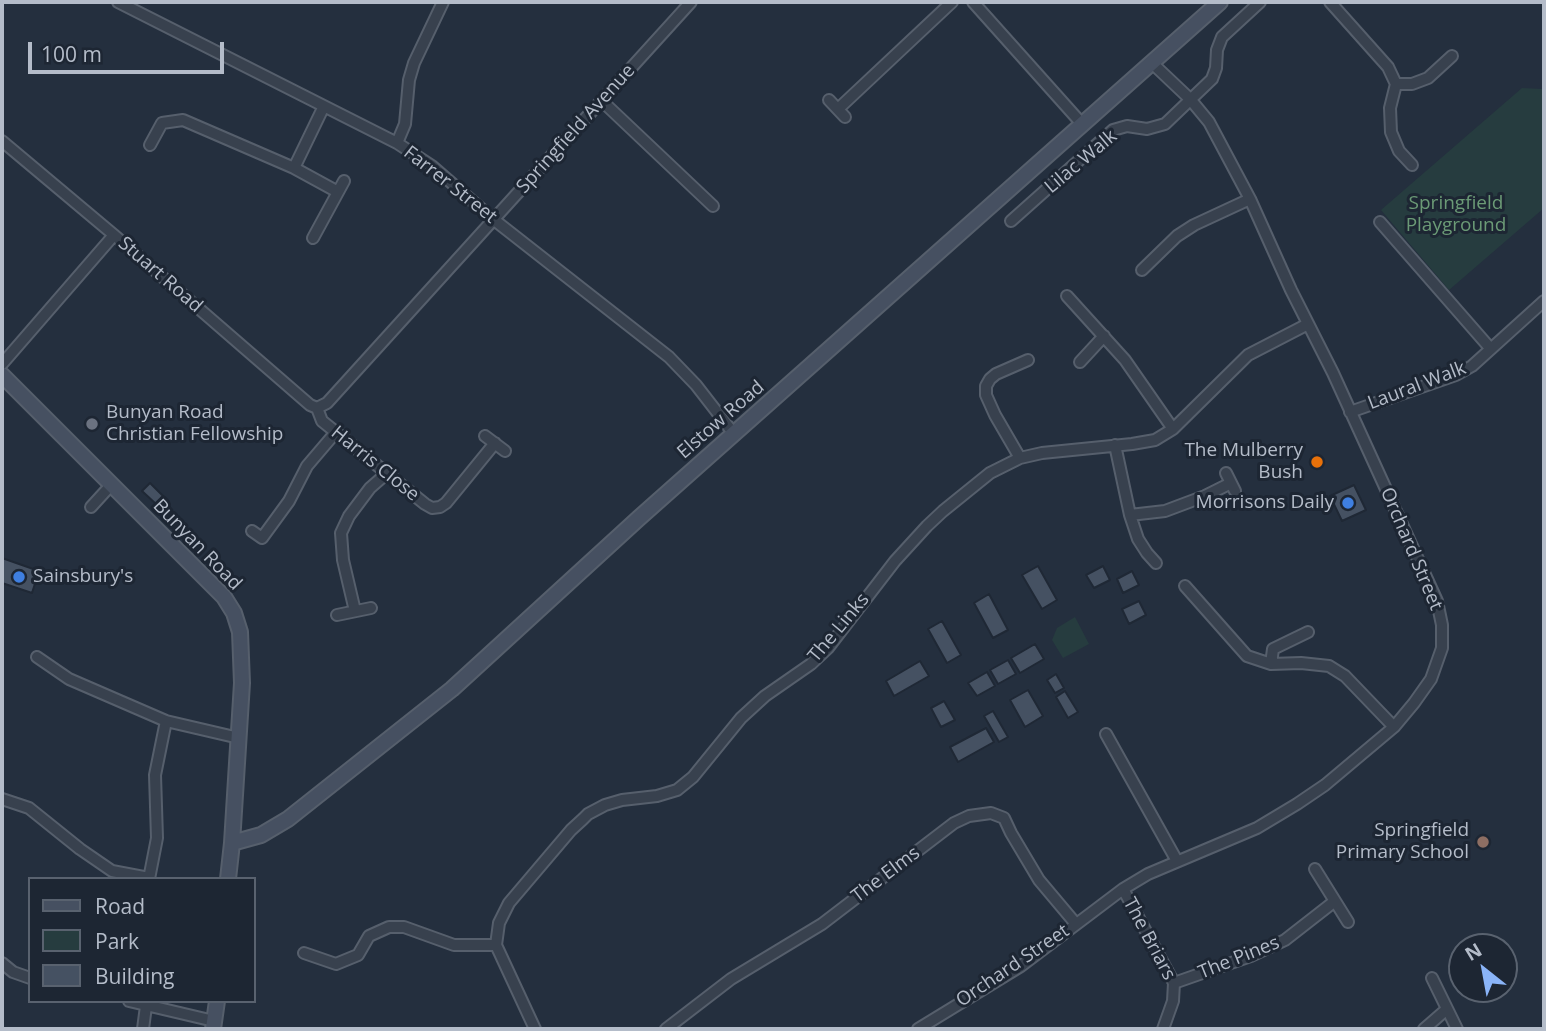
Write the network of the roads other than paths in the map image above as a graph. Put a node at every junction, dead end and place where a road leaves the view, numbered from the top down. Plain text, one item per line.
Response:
1 (118, 2) edge
2 (429, 2) edge
3 (691, 2) edge
4 (952, 2) edge
5 (973, 2) edge
6 (1220, 2) edge
7 (1260, 2) edge
8 (1330, 2) edge
9 (441, 5) edge
10 (1452, 56) dead end
11 (1152, 63) junction
12 (1396, 84) junction
13 (1190, 99) junction
14 (829, 100) dead end
15 (602, 101) junction
16 (324, 107) junction
17 (1083, 125) junction
18 (2, 141) edge
19 (397, 144) junction
20 (150, 145) dead end
21 (1412, 165) dead end
22 (294, 168) junction
23 (344, 181) dead end
24 (338, 192) junction
25 (1250, 199) junction
26 (713, 206) dead end
27 (493, 219) junction
28 (1011, 221) dead end
29 (1380, 222) dead end
30 (114, 235) junction
31 (313, 238) dead end
32 (1142, 270) dead end
33 (1067, 296) dead end
34 (1544, 301) edge
35 (1308, 324) junction
36 (1104, 336) junction
37 (1490, 348) junction
38 (1028, 360) dead end
39 (1080, 362) dead end
40 (2, 364) edge
41 (2, 375) edge
42 (317, 408) junction
43 (1350, 412) junction
44 (1173, 429) junction
45 (336, 432) junction
46 (734, 434) junction
47 (1115, 445) junction
48 (505, 451) dead end
49 (1020, 457) junction
50 (386, 474) junction
51 (1230, 482) dead end
52 (112, 484) junction
53 (91, 507) dead end
54 (1130, 516) junction
55 (252, 531) dead end
56 (1156, 563) dead end
57 (1185, 586) dead end
58 (371, 608) dead end
59 (355, 611) junction
60 (337, 615) dead end
61 (1308, 632) dead end
62 (37, 657) dead end
63 (1271, 664) junction
64 (166, 721) junction
65 (1394, 727) junction
66 (1106, 734) dead end
67 (239, 738) junction
68 (2, 799) edge
69 (232, 843) junction
70 (1177, 861) junction
71 (1315, 869) dead end
72 (144, 877) edge
73 (149, 877) edge
74 (228, 877) edge
75 (1123, 889) junction
76 (1335, 901) junction
77 (1348, 922) dead end
78 (1076, 924) junction
79 (496, 945) junction
80 (304, 953) dead end
81 (2, 963) edge
82 (28, 977) edge
83 (1432, 978) dead end
84 (1174, 983) junction
85 (136, 1003) edge
86 (216, 1003) edge
87 (146, 1006) junction
88 (1447, 1009) junction
89 (214, 1025) edge
90 (143, 1029) edge
91 (535, 1029) edge
92 (666, 1029) edge
93 (918, 1029) edge
94 (1163, 1029) edge
95 (1424, 1029) edge
96 (1457, 1029) edge

1 - 16 street, Farrer Street
2 - 9 street
3 - 15 street, Springfield Avenue
4 - 14 street
5 - 17 street
6 - 11 street, Elstow Road
7 - 13 street, Lilac Walk
8 - 12 street
9 - 19 street
10 - 12 street
11 - 13 street, Orchard Street
11 - 17 street, Elstow Road
12 - 21 street
13 - 25 street, Orchard Street
13 - 28 street, Lilac Walk
15 - 26 street
15 - 27 street, Springfield Avenue
16 - 19 street, Farrer Street
16 - 22 street
17 - 46 street, Elstow Road
18 - 30 street, Stuart Road
19 - 27 street, Farrer Street
20 - 22 street
22 - 24 street
23 - 24 street
24 - 31 street
25 - 32 street
25 - 35 street, Orchard Street
27 - 42 street, Springfield Avenue
27 - 46 street, Farrer Street
29 - 37 street
30 - 40 street
30 - 42 street, Stuart Road
33 - 36 street
34 - 37 street, Laural Walk
35 - 43 street, Orchard Street
35 - 44 street, The Links
36 - 39 street
36 - 44 street
37 - 43 street, Laural Walk
38 - 49 street
41 - 52 street, Bunyan Road
42 - 45 street, Harris Close
43 - 65 street, Orchard Street
44 - 47 street, The Links
45 - 50 street, Harris Close
45 - 55 street
46 - 69 street, Elstow Road
47 - 49 street, The Links
47 - 54 street
48 - 50 street, Harris Close
49 - 79 street, The Links
50 - 59 street
51 - 54 street
52 - 53 street
52 - 67 street, Bunyan Road
54 - 56 street
57 - 63 street
58 - 59 street
59 - 60 street
61 - 63 street
62 - 64 street
63 - 65 street
64 - 67 street
64 - 73 street
65 - 70 street, Orchard Street
66 - 70 street
67 - 69 street, Bunyan Road
68 - 72 street
69 - 74 street, Bunyan Road
70 - 75 street, Orchard Street
71 - 76 street
75 - 78 street, Orchard Street
75 - 84 street, The Briars
76 - 77 street
76 - 84 street, The Pines
78 - 92 street, The Elms
78 - 93 street, Orchard Street
79 - 80 street
79 - 91 street
81 - 82 street
83 - 88 street
84 - 94 street, The Briars
85 - 87 street
86 - 89 street
87 - 89 street
87 - 90 street
88 - 95 street
88 - 96 street

